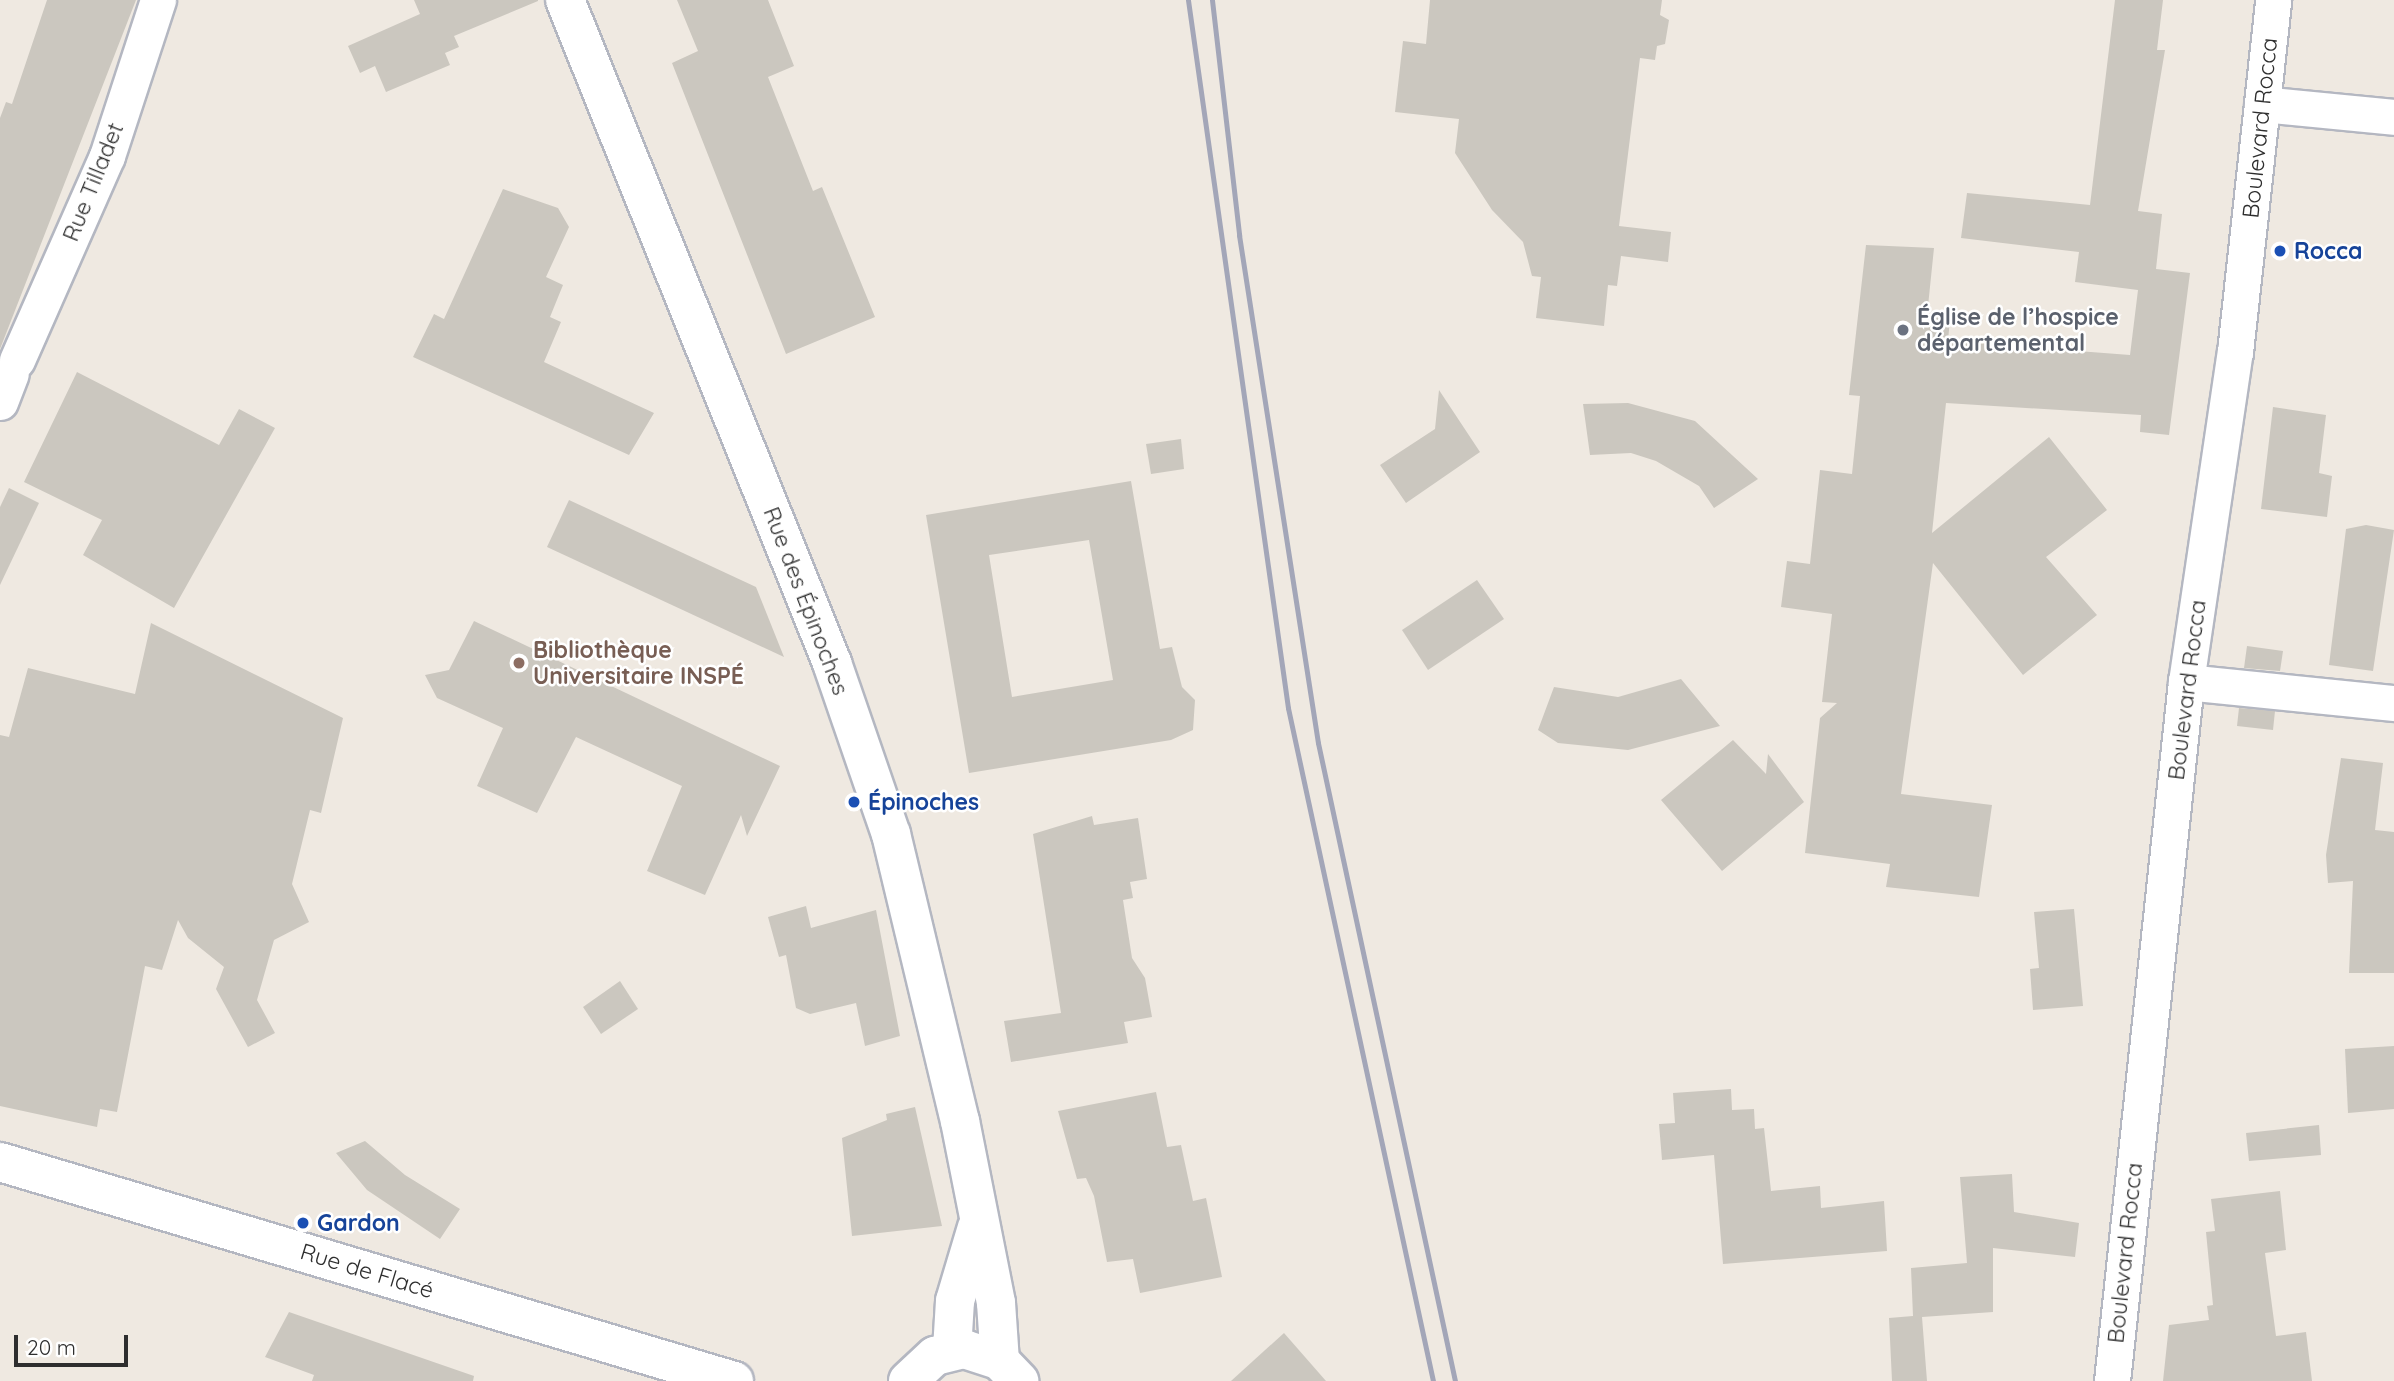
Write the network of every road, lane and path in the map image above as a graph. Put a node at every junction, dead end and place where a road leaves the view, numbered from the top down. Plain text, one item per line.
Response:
1 (158, 0) edge
2 (565, 0) edge
3 (2273, 0) edge
4 (2262, 104) junction
5 (2394, 117) edge
6 (10, 379) edge
7 (2186, 682) junction
8 (2394, 704) edge
9 (0, 1161) edge
10 (978, 1225) junction
11 (952, 1350) junction
12 (1009, 1371) edge
13 (904, 1380) edge
14 (734, 1381) edge
15 (2112, 1381) edge

1 - 6 street, Rue Tilladet
2 - 10 street, Rue des Épinoches
3 - 4 street, Boulevard Rocca
4 - 5 street
4 - 7 street, Boulevard Rocca
7 - 8 street
7 - 15 street, Boulevard Rocca
9 - 14 street, Rue de Flacé
10 - 11 street, Rue des Épinoches
10 - 12 street, Rue des Épinoches
11 - 12 street
11 - 13 street

